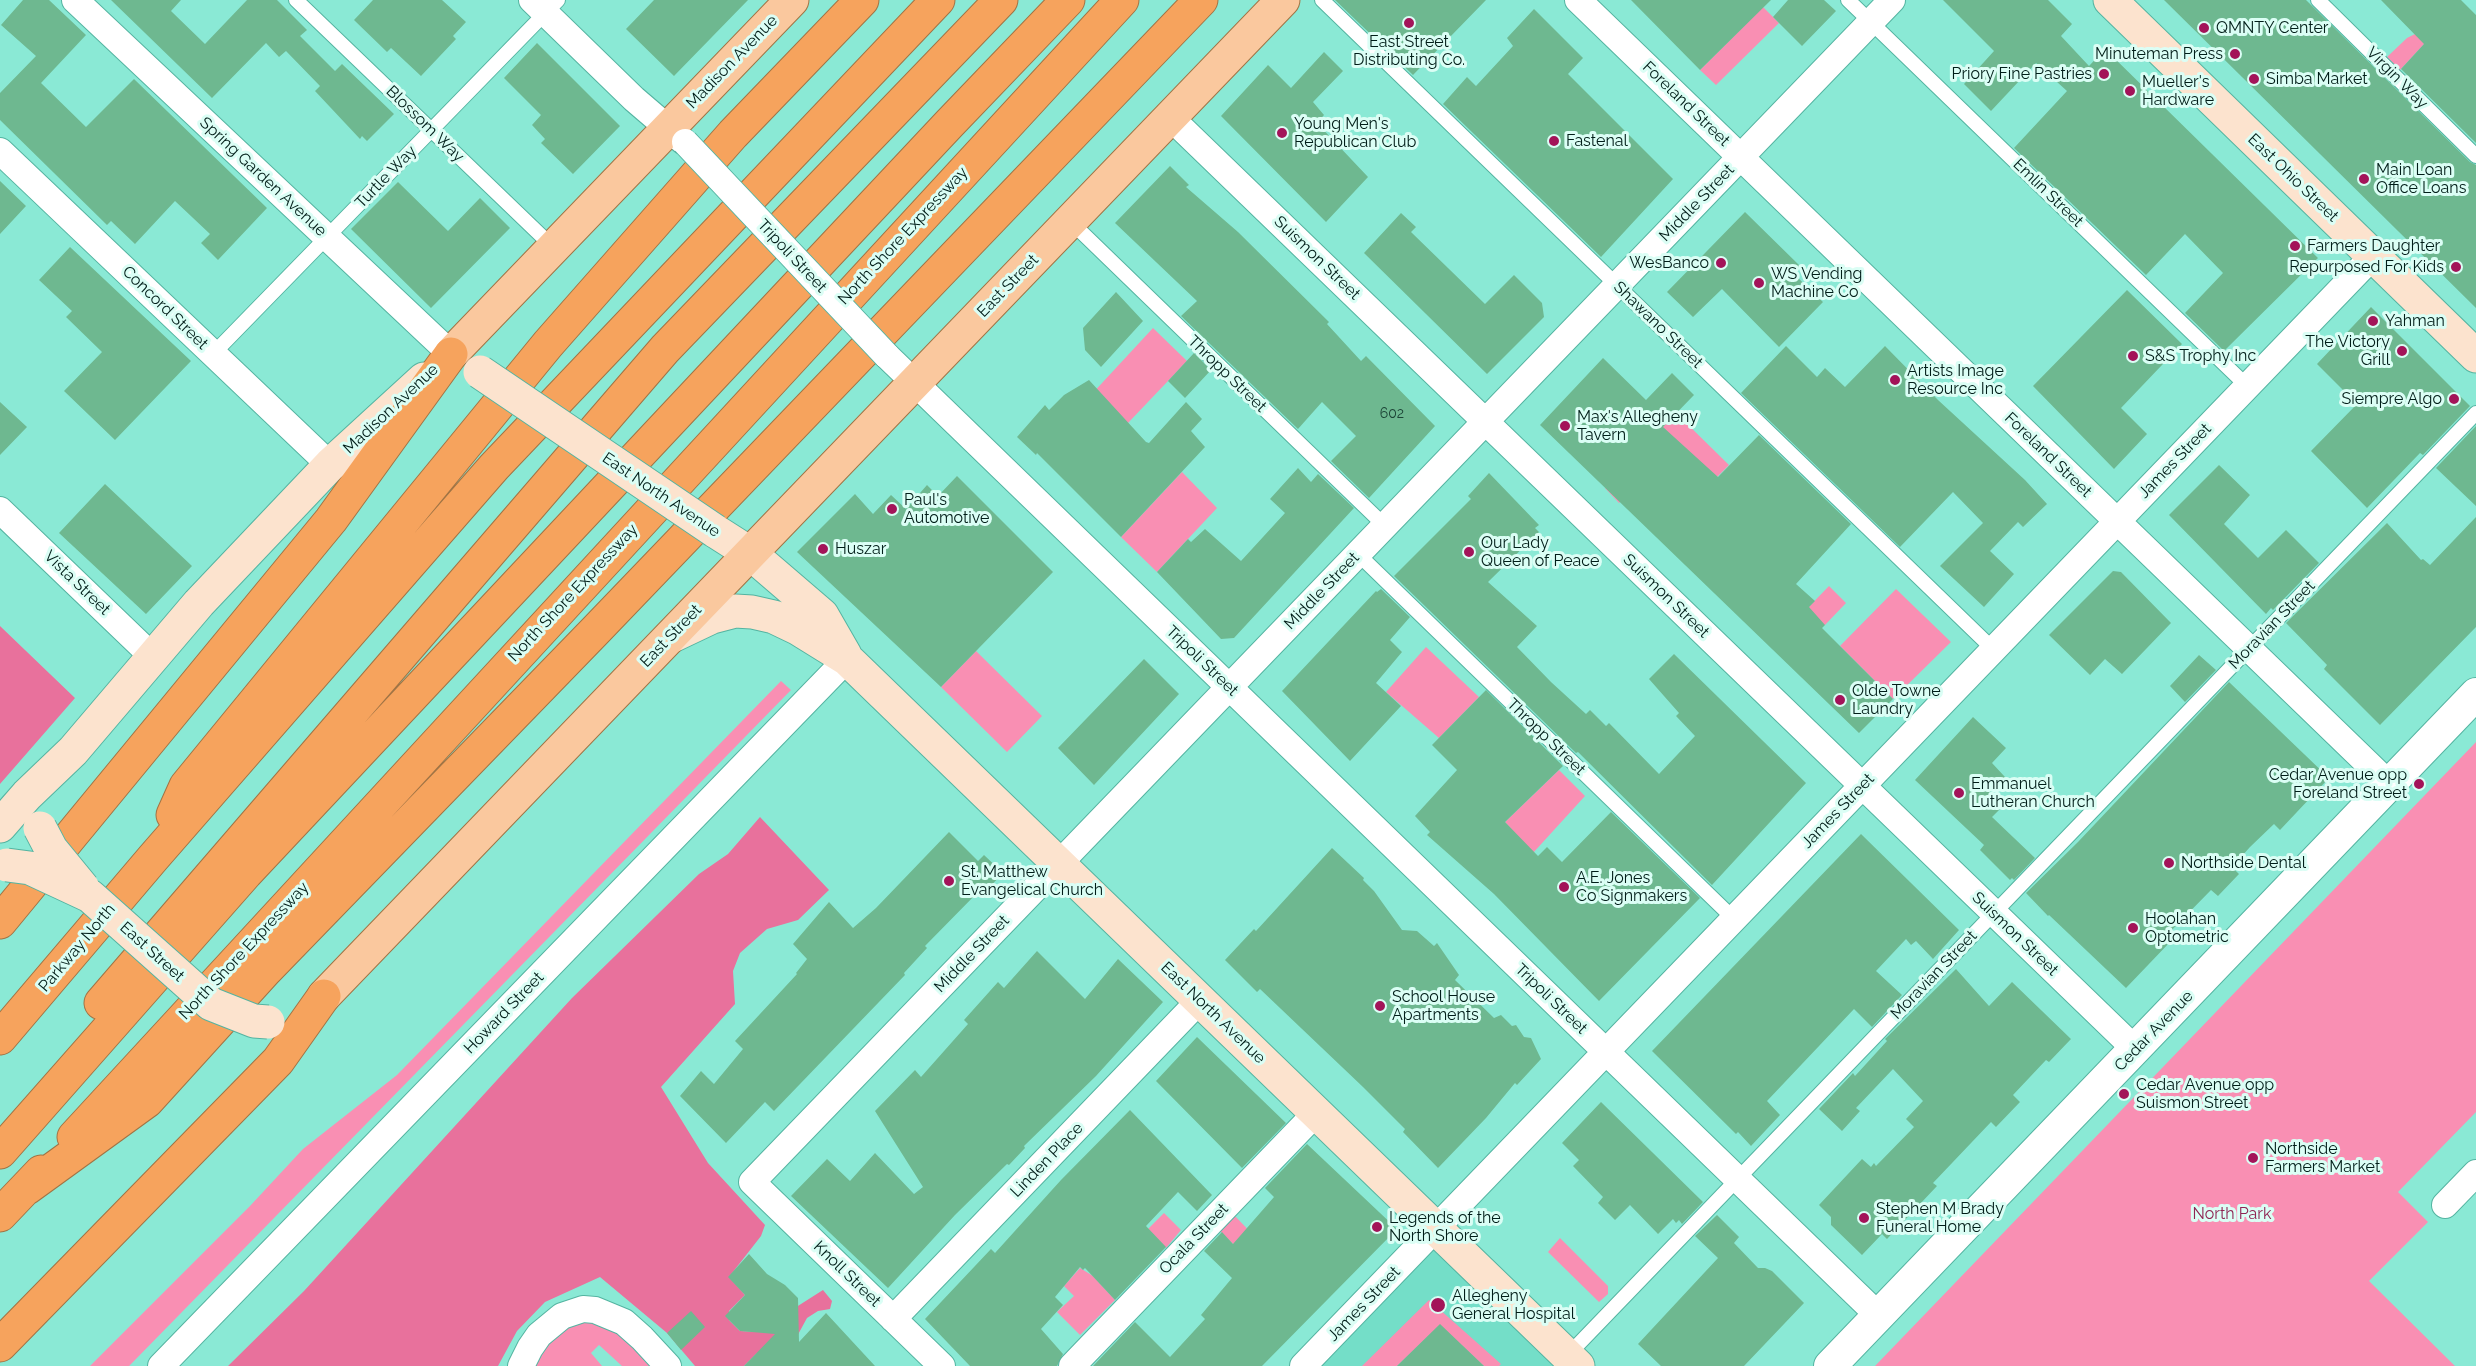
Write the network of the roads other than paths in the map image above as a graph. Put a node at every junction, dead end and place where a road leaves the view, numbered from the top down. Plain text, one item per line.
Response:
1 (75, 0) edge
2 (296, 0) edge
3 (792, 0) edge
4 (862, 0) edge
5 (938, 0) edge
6 (1001, 0) edge
7 (1068, 0) edge
8 (1122, 0) edge
9 (1201, 0) edge
10 (1283, 0) edge
11 (1322, 0) edge
12 (1578, 0) edge
13 (1848, 0) edge
14 (1892, 0) edge
15 (2110, 0) edge
16 (2318, 0) edge
17 (545, 4) edge
18 (1871, 22) junction
19 (1170, 117) junction
20 (431, 130) junction
21 (677, 135) junction
22 (0, 151) edge
23 (2476, 156) edge
24 (1741, 157) junction
25 (1070, 221) junction
26 (327, 238) junction
27 (554, 248) junction
28 (2373, 256) junction
29 (1617, 285) junction
30 (213, 354) junction
31 (451, 354) junction
32 (2476, 356) edge
33 (914, 383) junction
34 (2247, 386) junction
35 (2476, 413) edge
36 (1485, 421) junction
37 (330, 465) junction
38 (0, 510) edge
39 (2117, 521) junction
40 (1385, 526) junction
41 (751, 554) junction
42 (1358, 554) junction
43 (671, 636) junction
44 (2249, 648) junction
45 (1994, 650) junction
46 (153, 657) junction
47 (847, 659) junction
48 (1229, 687) junction
49 (2476, 694) edge
50 (72, 751) junction
51 (2389, 784) junction
52 (1862, 786) junction
53 (0, 826) edge
54 (153, 858) junction
55 (1059, 864) junction
56 (4, 866) edge
57 (90, 896) junction
58 (1994, 913) junction
59 (1734, 919) junction
60 (0, 922) edge
61 (324, 996) junction
62 (1200, 1000) junction
63 (0, 1038) edge
64 (2136, 1050) junction
65 (1606, 1052) junction
66 (1316, 1113) junction
67 (0, 1122) edge
68 (0, 1152) edge
69 (2476, 1173) edge
70 (1737, 1179) junction
71 (752, 1182) joint
72 (27, 1188) junction
73 (2445, 1205) dead end
74 (0, 1215) edge
75 (1436, 1228) junction
76 (1879, 1316) junction
77 (893, 1319) junction
78 (0, 1345) edge
79 (1573, 1361) edge
80 (161, 1366) edge
81 (521, 1366) edge
82 (668, 1366) edge
83 (942, 1366) edge
84 (1072, 1366) edge
85 (1303, 1366) edge
86 (1830, 1366) edge

1 - 26 street, Spring Garden Avenue
2 - 20 lane, Blossom Way
3 - 21 main road, Madison Avenue
4 - 54 highway
5 - 54 highway
6 - 67 highway
7 - 68 highway
8 - 72 highway, North Shore Expressway
9 - 72 highway
10 - 19 main road, East Street
11 - 29 lane, Shawano Street
12 - 24 street, Foreland Street
13 - 18 lane, Emlin Street
14 - 18 street, Middle Street
15 - 28 main road, East Ohio Street
16 - 23 lane, Virgin Way
17 - 20 lane, Turtle Way
17 - 21 street, Tripoli Street
18 - 24 street, Middle Street
18 - 34 lane, Emlin Street
19 - 25 main road, East Street
19 - 36 street, Suismon Street
20 - 26 lane, Turtle Way
20 - 27 lane, Blossom Way
21 - 27 main road, Madison Avenue
21 - 33 street, Tripoli Street, bridge
22 - 30 street, Concord Street
24 - 29 street, Middle Street
24 - 39 street, Foreland Street
25 - 33 main road, East Street
25 - 40 lane, Thropp Street
26 - 30 lane, Turtle Way
26 - 31 street, Spring Garden Avenue
27 - 31 main road, Madison Avenue
28 - 32 main road, East Ohio Street
28 - 34 street, James Street
29 - 36 street, Middle Street
29 - 45 lane, Shawano Street
30 - 37 street, Concord Street
31 - 37 main road, Madison Avenue
31 - 41 main road, East North Avenue, bridge
31 - 60 highway
33 - 41 main road, East Street
33 - 48 street, Tripoli Street
34 - 39 street, James Street
35 - 44 lane, Moravian Street
36 - 40 street, Middle Street
36 - 52 street, Suismon Street
37 - 46 main road, Madison Avenue
38 - 46 street, Vista Street
39 - 44 street, Foreland Street
39 - 45 street, James Street
40 - 42 street, Middle Street
41 - 43 main road, East Street
41 - 47 main road, East North Avenue
42 - 48 street, Middle Street
42 - 59 lane, Thropp Street
43 - 47 main road, East North Avenue
43 - 61 main road, East Street
44 - 51 street, Foreland Street
44 - 58 lane, Moravian Street
45 - 52 street, James Street
46 - 50 main road, Madison Avenue
47 - 55 main road, East North Avenue
47 - 80 street, Howard Street
48 - 55 street, Middle Street
48 - 65 street, Tripoli Street
49 - 51 street, Cedar Avenue
50 - 53 main road, Madison Avenue
50 - 57 main road, bridge
51 - 64 street, Cedar Avenue
52 - 58 street, Suismon Street
52 - 59 street, James Street
54 - 63 highway, Parkway North
55 - 62 main road, East North Avenue
55 - 71 street, Middle Street
56 - 57 main road, East Street, bridge
57 - 61 main road, East Street, bridge
58 - 64 street, Suismon Street
58 - 70 lane, Moravian Street
59 - 65 street, James Street
61 - 78 highway
62 - 66 main road, East North Avenue
62 - 77 street, Linden Place
64 - 76 street, Cedar Avenue
65 - 70 street, Tripoli Street
65 - 75 street, James Street
66 - 75 main road, East North Avenue
66 - 84 street, Ocala Street
69 - 73 street
70 - 76 street, Tripoli Street
70 - 79 lane, Moravian Street
71 - 77 street, Knoll Street
72 - 74 highway
75 - 79 main road, East North Avenue
75 - 85 street, James Street
76 - 86 street, Cedar Avenue
77 - 83 street, Knoll Street
81 - 82 street

